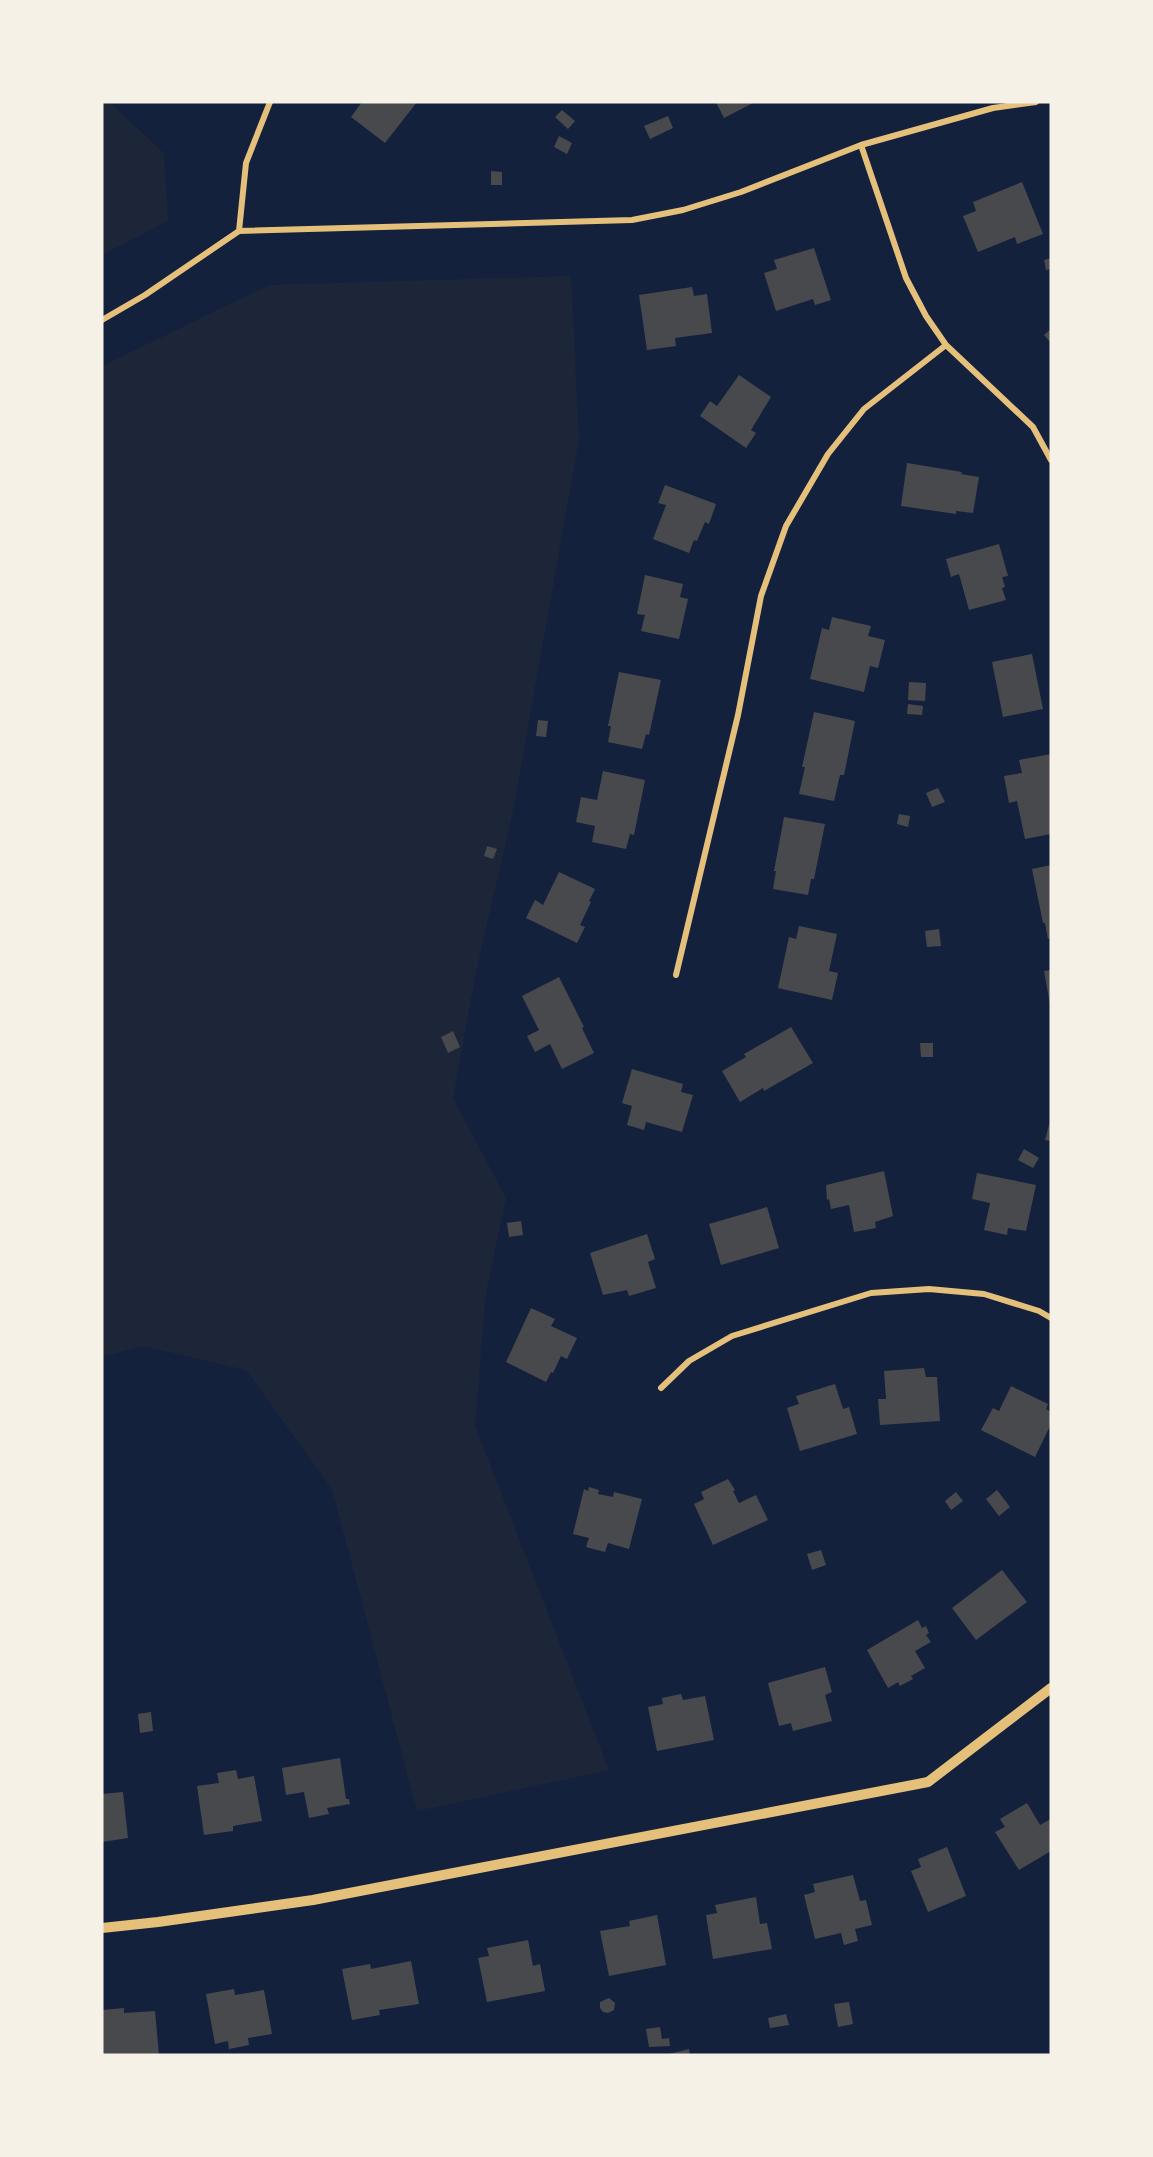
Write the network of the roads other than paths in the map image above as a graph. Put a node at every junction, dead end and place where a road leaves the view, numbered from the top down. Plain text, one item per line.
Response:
1 (270, 102) edge
2 (1036, 102) edge
3 (861, 145) junction
4 (239, 231) junction
5 (102, 320) edge
6 (946, 345) junction
7 (1051, 460) edge
8 (676, 975) dead end
9 (1051, 1318) edge
10 (661, 1388) dead end
11 (1051, 1688) edge
12 (102, 1928) edge

1 - 4 street
2 - 3 street
3 - 4 street
3 - 6 street
4 - 5 street
6 - 7 street
6 - 8 street
9 - 10 street
11 - 12 street

